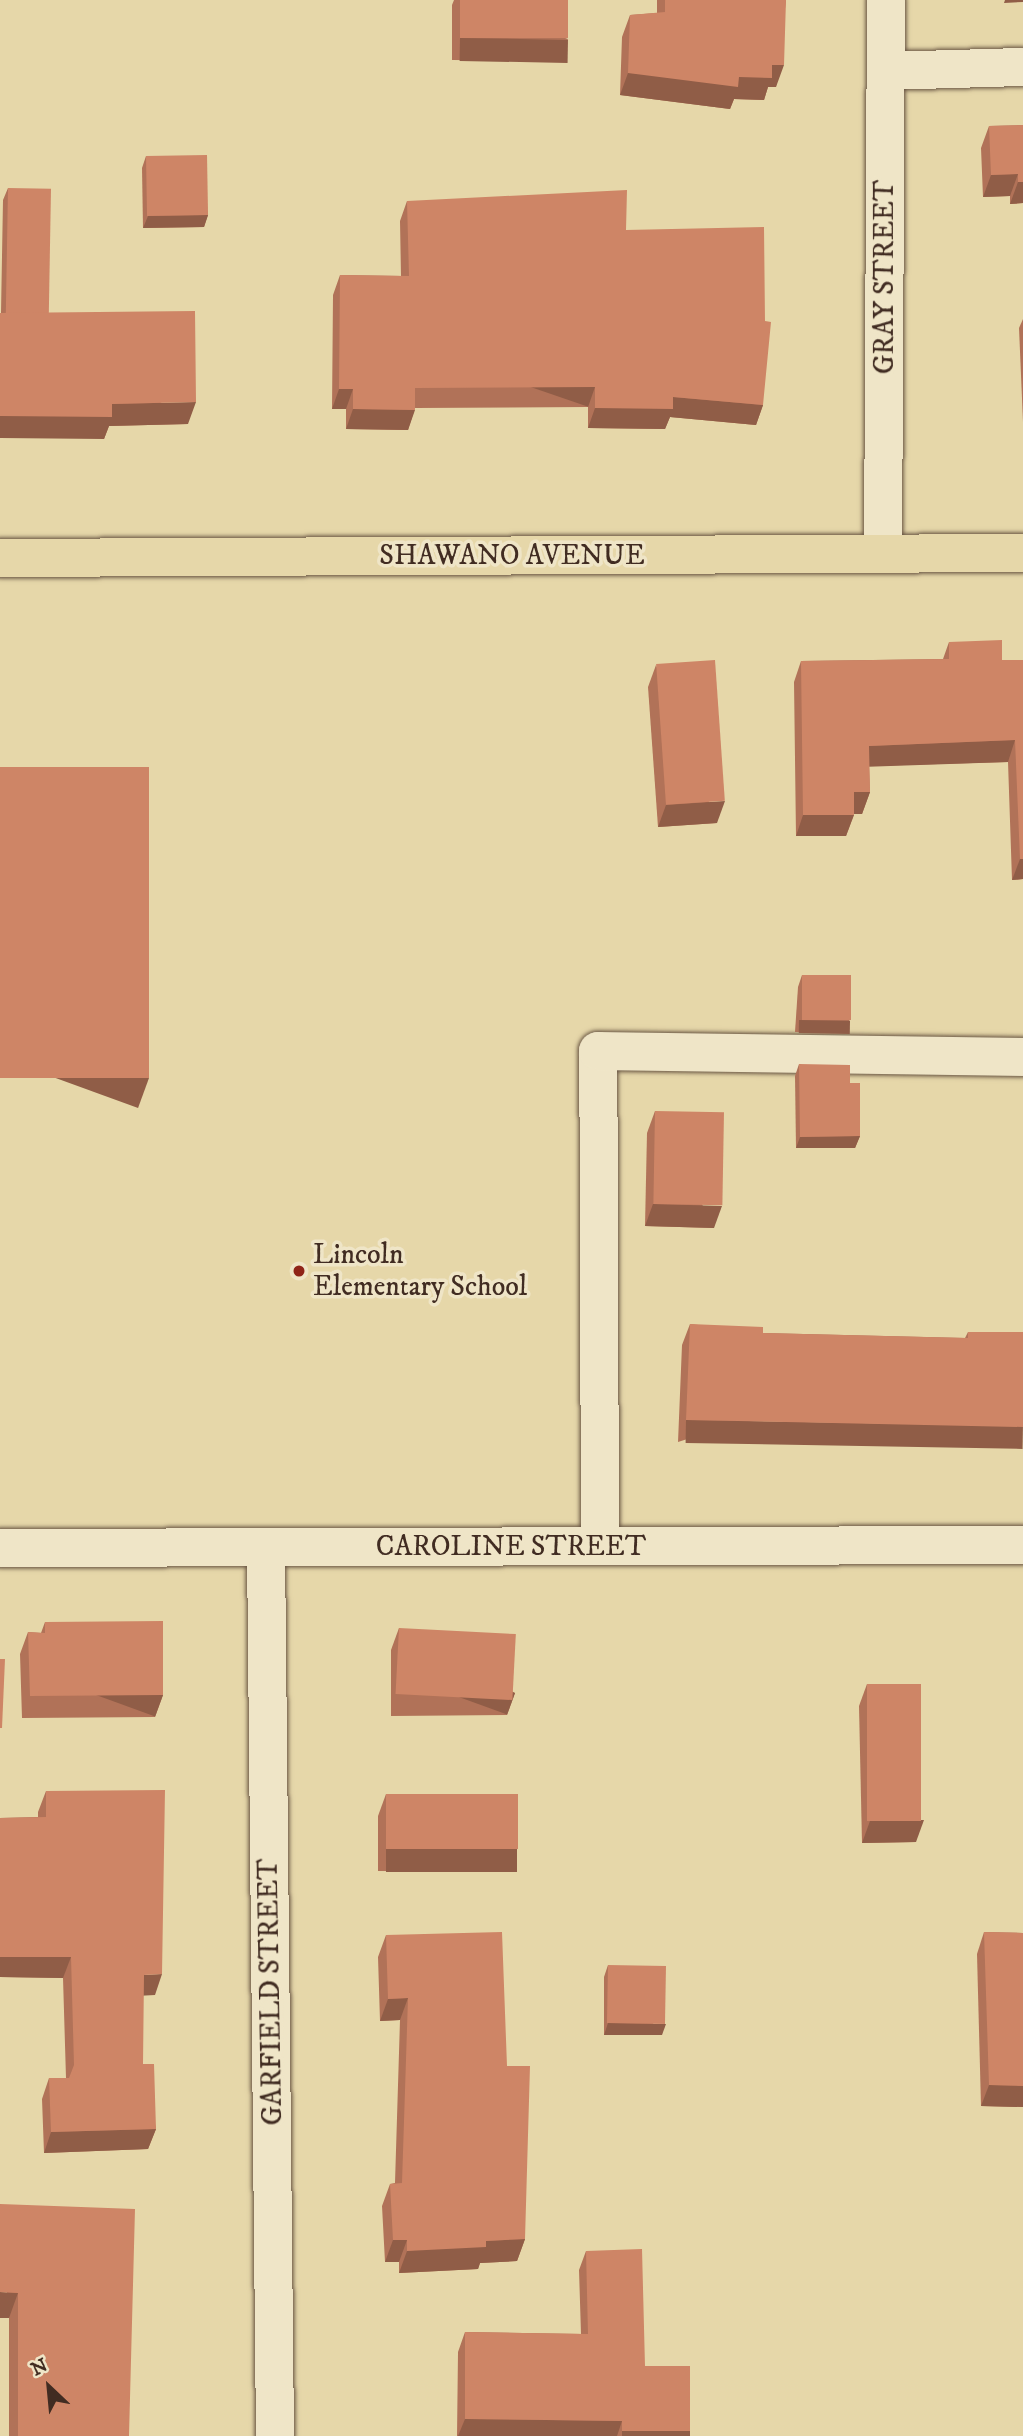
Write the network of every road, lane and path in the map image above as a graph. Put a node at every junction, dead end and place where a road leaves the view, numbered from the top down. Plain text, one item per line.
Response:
1 (886, 0) edge
2 (1023, 67) edge
3 (886, 71) junction
4 (1023, 553) edge
5 (883, 554) junction
6 (0, 558) edge
7 (1023, 1057) edge
8 (1023, 1545) edge
9 (600, 1546) junction
10 (0, 1548) edge
11 (266, 1548) junction
12 (275, 2436) edge

1 - 3 street, GRAY STREET
2 - 3 street
3 - 5 street, GRAY STREET
4 - 5 main road, SHAWANO AVENUE
5 - 6 main road, SHAWANO AVENUE
7 - 9 street
8 - 9 street, CAROLINE STREET
9 - 11 street, CAROLINE STREET
10 - 11 street, CAROLINE STREET
11 - 12 street, GARFIELD STREET

